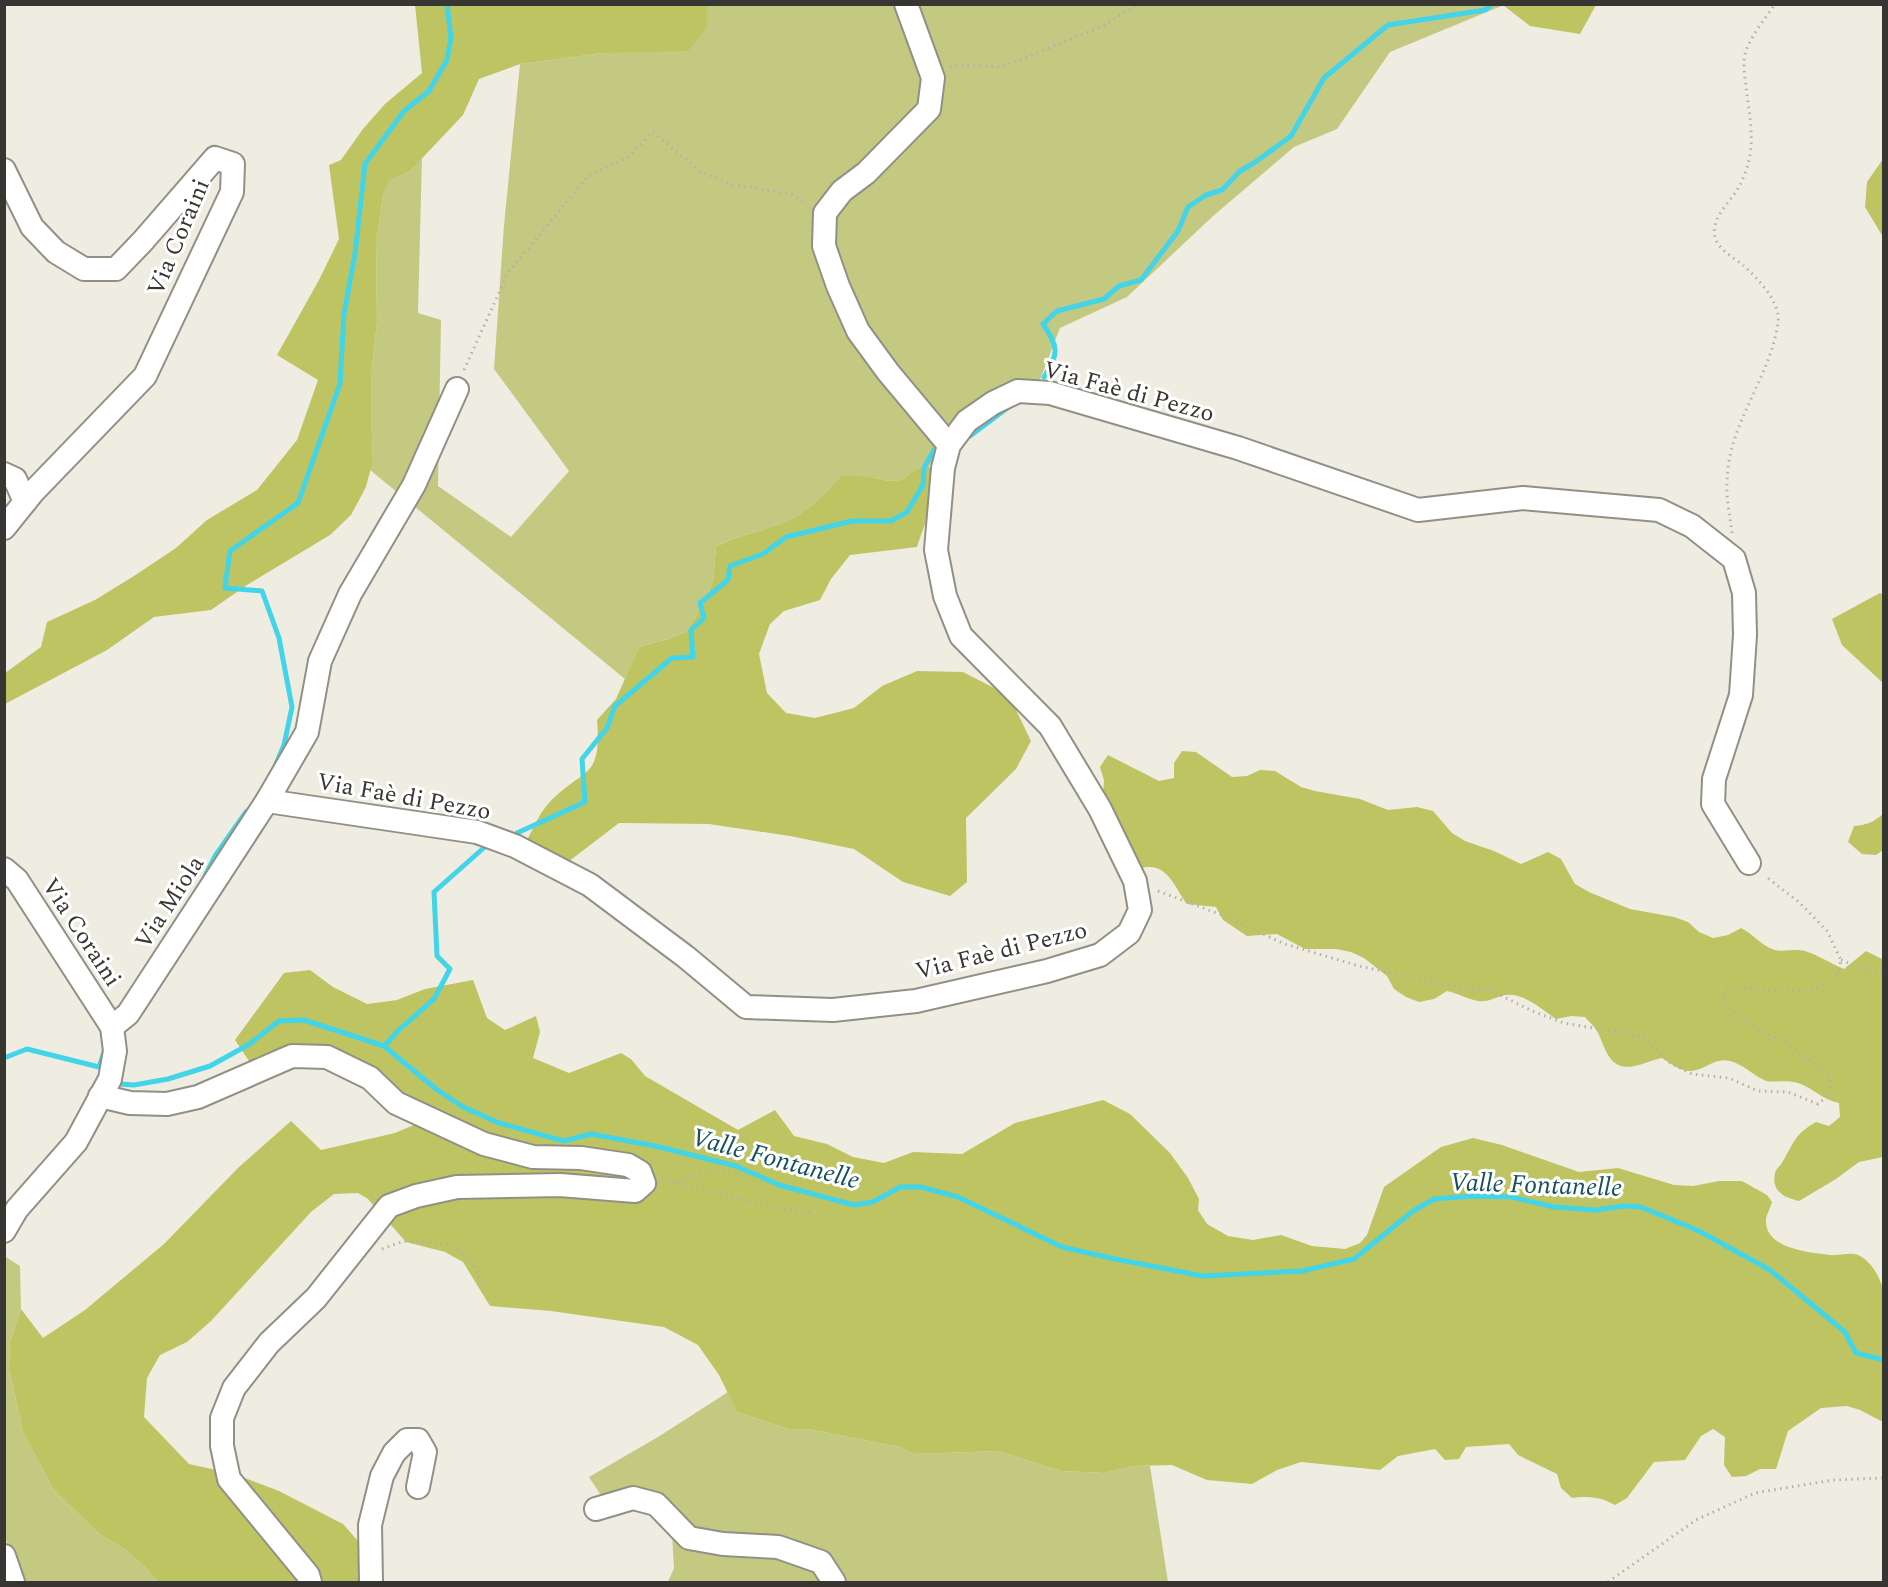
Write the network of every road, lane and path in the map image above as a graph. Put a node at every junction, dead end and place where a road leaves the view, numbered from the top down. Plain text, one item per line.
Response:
1 (906, 4) edge
2 (1138, 4) edge
3 (1775, 4) edge
4 (931, 73) junction
5 (4, 170) edge
6 (825, 213) junction
7 (457, 389) joint
8 (949, 445) junction
9 (4, 474) edge
10 (25, 502) junction
11 (4, 528) edge
12 (1734, 559) junction
13 (267, 801) junction
14 (1749, 863) joint
15 (4, 869) edge
16 (1135, 881) junction
17 (1841, 960) junction
18 (1884, 974) edge
19 (112, 1027) junction
20 (100, 1096) junction
21 (640, 1172) junction
22 (749, 1177) dead end
23 (675, 1183) junction
24 (811, 1213) dead end
25 (4, 1231) edge
26 (376, 1251) dead end
27 (483, 1285) dead end
28 (1884, 1478) edge
29 (418, 1487) dead end
30 (596, 1509) dead end
31 (4, 1556) edge
32 (13, 1582) edge
33 (310, 1582) edge
34 (371, 1582) edge
35 (834, 1582) edge
36 (1608, 1582) edge

1 - 4 street
2 - 4 path
3 - 12 path
4 - 6 street
5 - 10 street, Via Coraini
6 - 7 path
6 - 8 street
7 - 13 street, Via Miola
8 - 12 street, Via Faè di Pezzo
8 - 16 street, Via Faè di Pezzo
9 - 10 street
10 - 11 street, Via Coraini
12 - 14 street
13 - 16 street, Via Faè di Pezzo
13 - 19 street, Via Miola
14 - 17 path
15 - 19 street, Via Coraini
16 - 17 path
17 - 18 path
19 - 20 street
20 - 21 street
20 - 25 street
21 - 23 path
21 - 33 street
22 - 23 path
23 - 24 path
26 - 27 path
28 - 36 path
29 - 34 street
30 - 35 street
31 - 32 street

